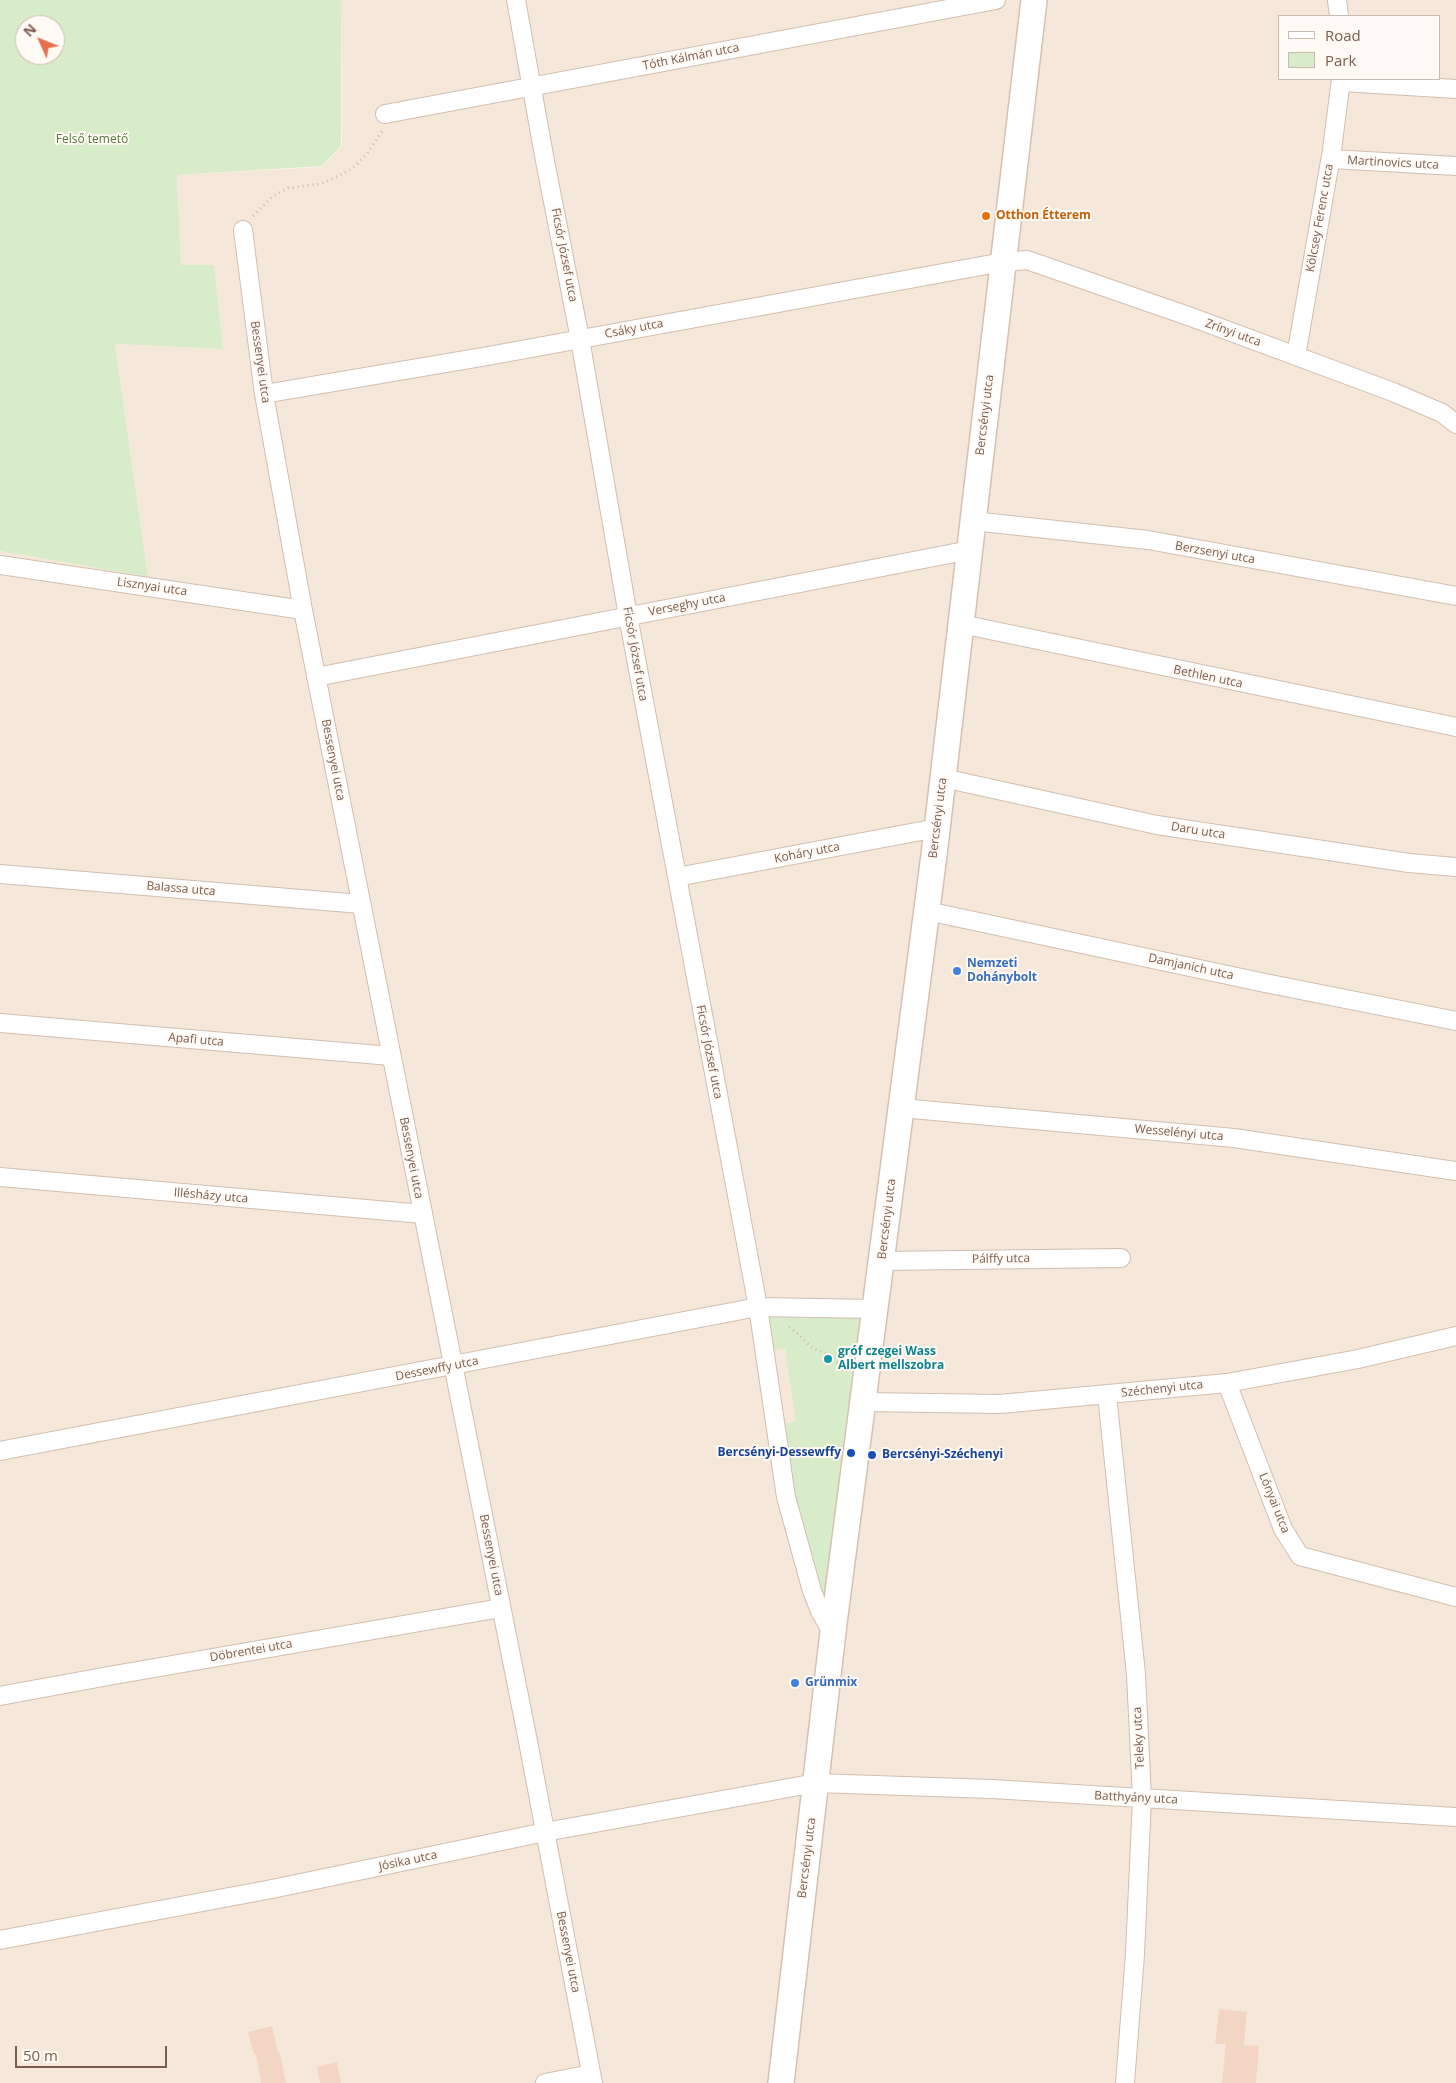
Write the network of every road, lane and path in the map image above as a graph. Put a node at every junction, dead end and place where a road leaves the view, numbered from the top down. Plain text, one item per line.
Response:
1 (516, 0) edge
2 (996, 0) edge
3 (1034, 0) edge
4 (1337, 0) edge
5 (1339, 15) edge
6 (1342, 80) edge
7 (532, 86) junction
8 (1456, 88) edge
9 (385, 114) joint
10 (1331, 159) junction
11 (1456, 166) edge
12 (242, 230) joint
13 (1003, 262) junction
14 (580, 339) junction
15 (1296, 356) junction
16 (264, 394) junction
17 (1456, 424) edge
18 (973, 521) junction
19 (970, 550) junction
20 (0, 565) edge
21 (1456, 596) edge
22 (303, 610) junction
23 (628, 616) junction
24 (961, 624) junction
25 (316, 676) junction
26 (1456, 727) edge
27 (943, 778) junction
28 (937, 828) junction
29 (1456, 867) edge
30 (0, 874) edge
31 (677, 877) junction
32 (361, 904) junction
33 (927, 911) junction
34 (1456, 1021) edge
35 (0, 1023) edge
36 (391, 1056) junction
37 (901, 1108) junction
38 (1456, 1171) edge
39 (0, 1177) edge
40 (423, 1214) junction
41 (1121, 1258) dead end
42 (881, 1261) junction
43 (758, 1307) junction
44 (875, 1309) junction
45 (761, 1324) junction
46 (1456, 1336) edge
47 (453, 1366) junction
48 (867, 1370) junction
49 (1227, 1383) junction
50 (1107, 1395) junction
51 (863, 1402) junction
52 (0, 1451) edge
53 (1456, 1596) edge
54 (501, 1608) junction
55 (833, 1634) junction
56 (0, 1696) edge
57 (816, 1783) junction
58 (1142, 1798) junction
59 (1456, 1817) edge
60 (545, 1832) junction
61 (0, 1940) edge
62 (592, 2078) edge
63 (545, 2083) edge
64 (781, 2083) edge
65 (1125, 2083) edge

1 - 7 street, Ficsór József utca
2 - 7 street, Tóth Kálmán utca
3 - 13 street, Bercsényi utca
4 - 5 street
6 - 8 street
6 - 10 street, Kölcsey Ferenc utca
7 - 9 street, Tóth Kálmán utca
7 - 14 street, Ficsór József utca
9 - 12 path
10 - 11 street, Martinovics utca
10 - 15 street, Kölcsey Ferenc utca
12 - 16 street, Bessenyei utca
13 - 14 street, Csáky utca
13 - 15 street, Zrínyi utca
13 - 18 street, Bercsényi utca
14 - 16 street, Csáky utca
14 - 23 street, Ficsór József utca
15 - 17 street, Zrínyi utca
16 - 22 street, Bessenyei utca
18 - 19 street, Bercsényi utca
18 - 21 street, Berzsenyi utca
19 - 23 street, Verseghy utca
19 - 24 street, Bercsényi utca
20 - 22 street, Lisznyai utca
22 - 25 street, Bessenyei utca
23 - 25 street, Verseghy utca
23 - 31 street, Ficsór József utca
24 - 26 street, Bethlen utca
24 - 27 street, Bercsényi utca
25 - 32 street, Bessenyei utca
27 - 28 street, Bercsényi utca
27 - 29 street, Daru utca
28 - 31 street, Koháry utca
28 - 33 street, Bercsényi utca
30 - 32 street, Balassa utca
31 - 43 street, Ficsór József utca
32 - 36 street, Bessenyei utca
33 - 34 street, Damjanich utca
33 - 37 street, Bercsényi utca
35 - 36 street, Apafi utca
36 - 40 street, Bessenyei utca
37 - 38 street, Wesselényi utca
37 - 42 street, Bercsényi utca
39 - 40 street, Illésházy utca
40 - 47 street, Bessenyei utca
41 - 42 street, Pálffy utca
42 - 44 street, Bercsényi utca
43 - 44 street, Dessewffy utca
43 - 45 street
43 - 47 street, Dessewffy utca
44 - 48 street, Bercsényi utca
45 - 48 path
45 - 55 street
46 - 49 street, Széchenyi utca
47 - 52 street, Dessewffy utca
47 - 54 street, Bessenyei utca
48 - 51 street, Bercsényi utca
49 - 50 street, Széchenyi utca
49 - 53 street, Lónyai utca
50 - 51 street, Széchenyi utca
50 - 58 street, Teleky utca
51 - 55 street, Bercsényi utca
54 - 56 street, Döbrentei utca
54 - 60 street, Bessenyei utca
55 - 57 street, Bercsényi utca
57 - 58 street, Batthyány utca
57 - 60 street, Jósika utca
57 - 64 street, Bercsényi utca
58 - 59 street, Batthyány utca
58 - 65 street, Teleky utca
60 - 61 street, Jósika utca
60 - 62 street, Bessenyei utca
62 - 63 street

